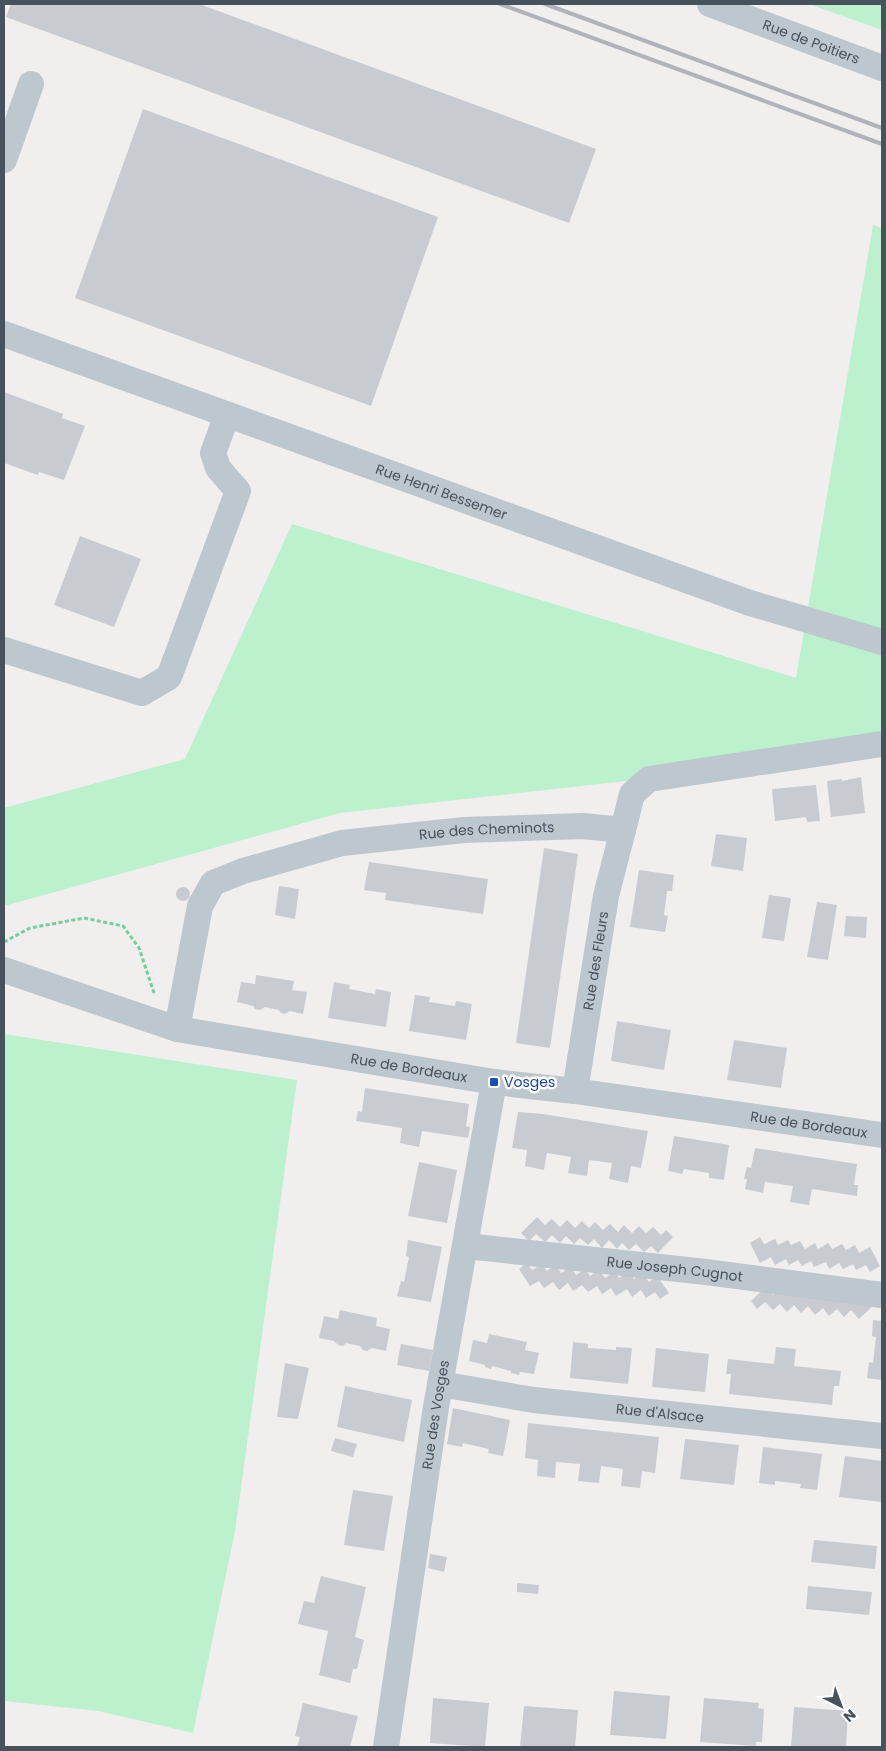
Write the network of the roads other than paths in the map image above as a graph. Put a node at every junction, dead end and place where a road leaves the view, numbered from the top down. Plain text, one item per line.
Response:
1 (710, 4) edge
2 (882, 68) edge
3 (31, 84) dead end
4 (4, 160) edge
5 (4, 334) edge
6 (227, 415) junction
7 (882, 642) edge
8 (4, 650) edge
9 (882, 744) edge
10 (623, 830) junction
11 (4, 970) edge
12 (169, 1026) junction
13 (494, 1082) junction
14 (575, 1091) junction
15 (882, 1135) edge
16 (466, 1246) junction
17 (882, 1295) edge
18 (440, 1384) junction
19 (882, 1436) edge
20 (386, 1747) edge

1 - 2 street, Rue de Poitiers
3 - 4 street
5 - 6 street, Rue Henri Bessemer
6 - 7 street, Rue Henri Bessemer
6 - 8 street
9 - 10 street
10 - 12 street, Rue des Cheminots
10 - 14 street, Rue des Fleurs
11 - 12 street, Rue de Bordeaux
12 - 13 street, Rue de Bordeaux
13 - 14 street, Rue de Bordeaux
13 - 16 street, Rue des Vosges
14 - 15 street, Rue de Bordeaux
16 - 17 street, Rue Joseph Cugnot
16 - 18 street, Rue des Vosges
18 - 19 street, Rue d'Alsace
18 - 20 street, Rue des Vosges

